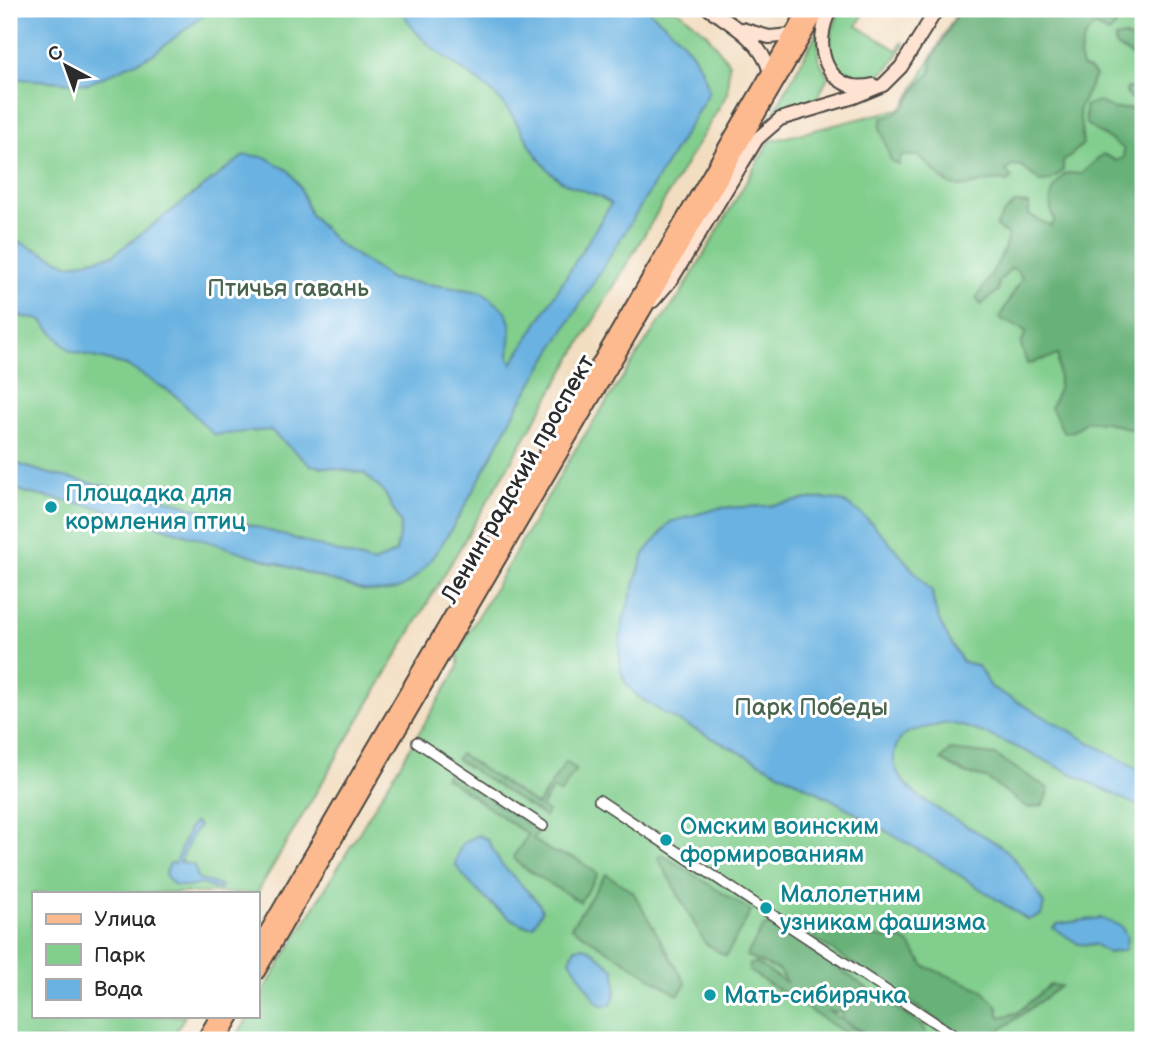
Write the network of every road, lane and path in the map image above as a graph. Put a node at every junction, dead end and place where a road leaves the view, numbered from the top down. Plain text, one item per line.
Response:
1 (709, 9) edge
2 (807, 9) edge
3 (819, 9) edge
4 (831, 9) edge
5 (937, 9) edge
6 (738, 28) junction
7 (791, 35) junction
8 (770, 72) junction
9 (895, 74) junction
10 (639, 317) junction
11 (417, 742) dead end
12 (599, 800) dead end
13 (543, 825) dead end
14 (259, 946) edge
15 (259, 969) edge
16 (217, 1018) edge
17 (231, 1018) edge
18 (204, 1040) edge
19 (218, 1040) edge
20 (961, 1040) edge

1 - 6 street
2 - 7 main road, Ленинградский проспект
3 - 10 main road, Ленинградский проспект
4 - 9 street
5 - 9 street
6 - 7 street
6 - 8 street
7 - 8 main road, Ленинградский проспект
8 - 14 main road, Ленинградский проспект
9 - 10 street
10 - 15 main road, Ленинградский проспект
11 - 13 street
12 - 20 street
16 - 18 main road
17 - 19 main road

